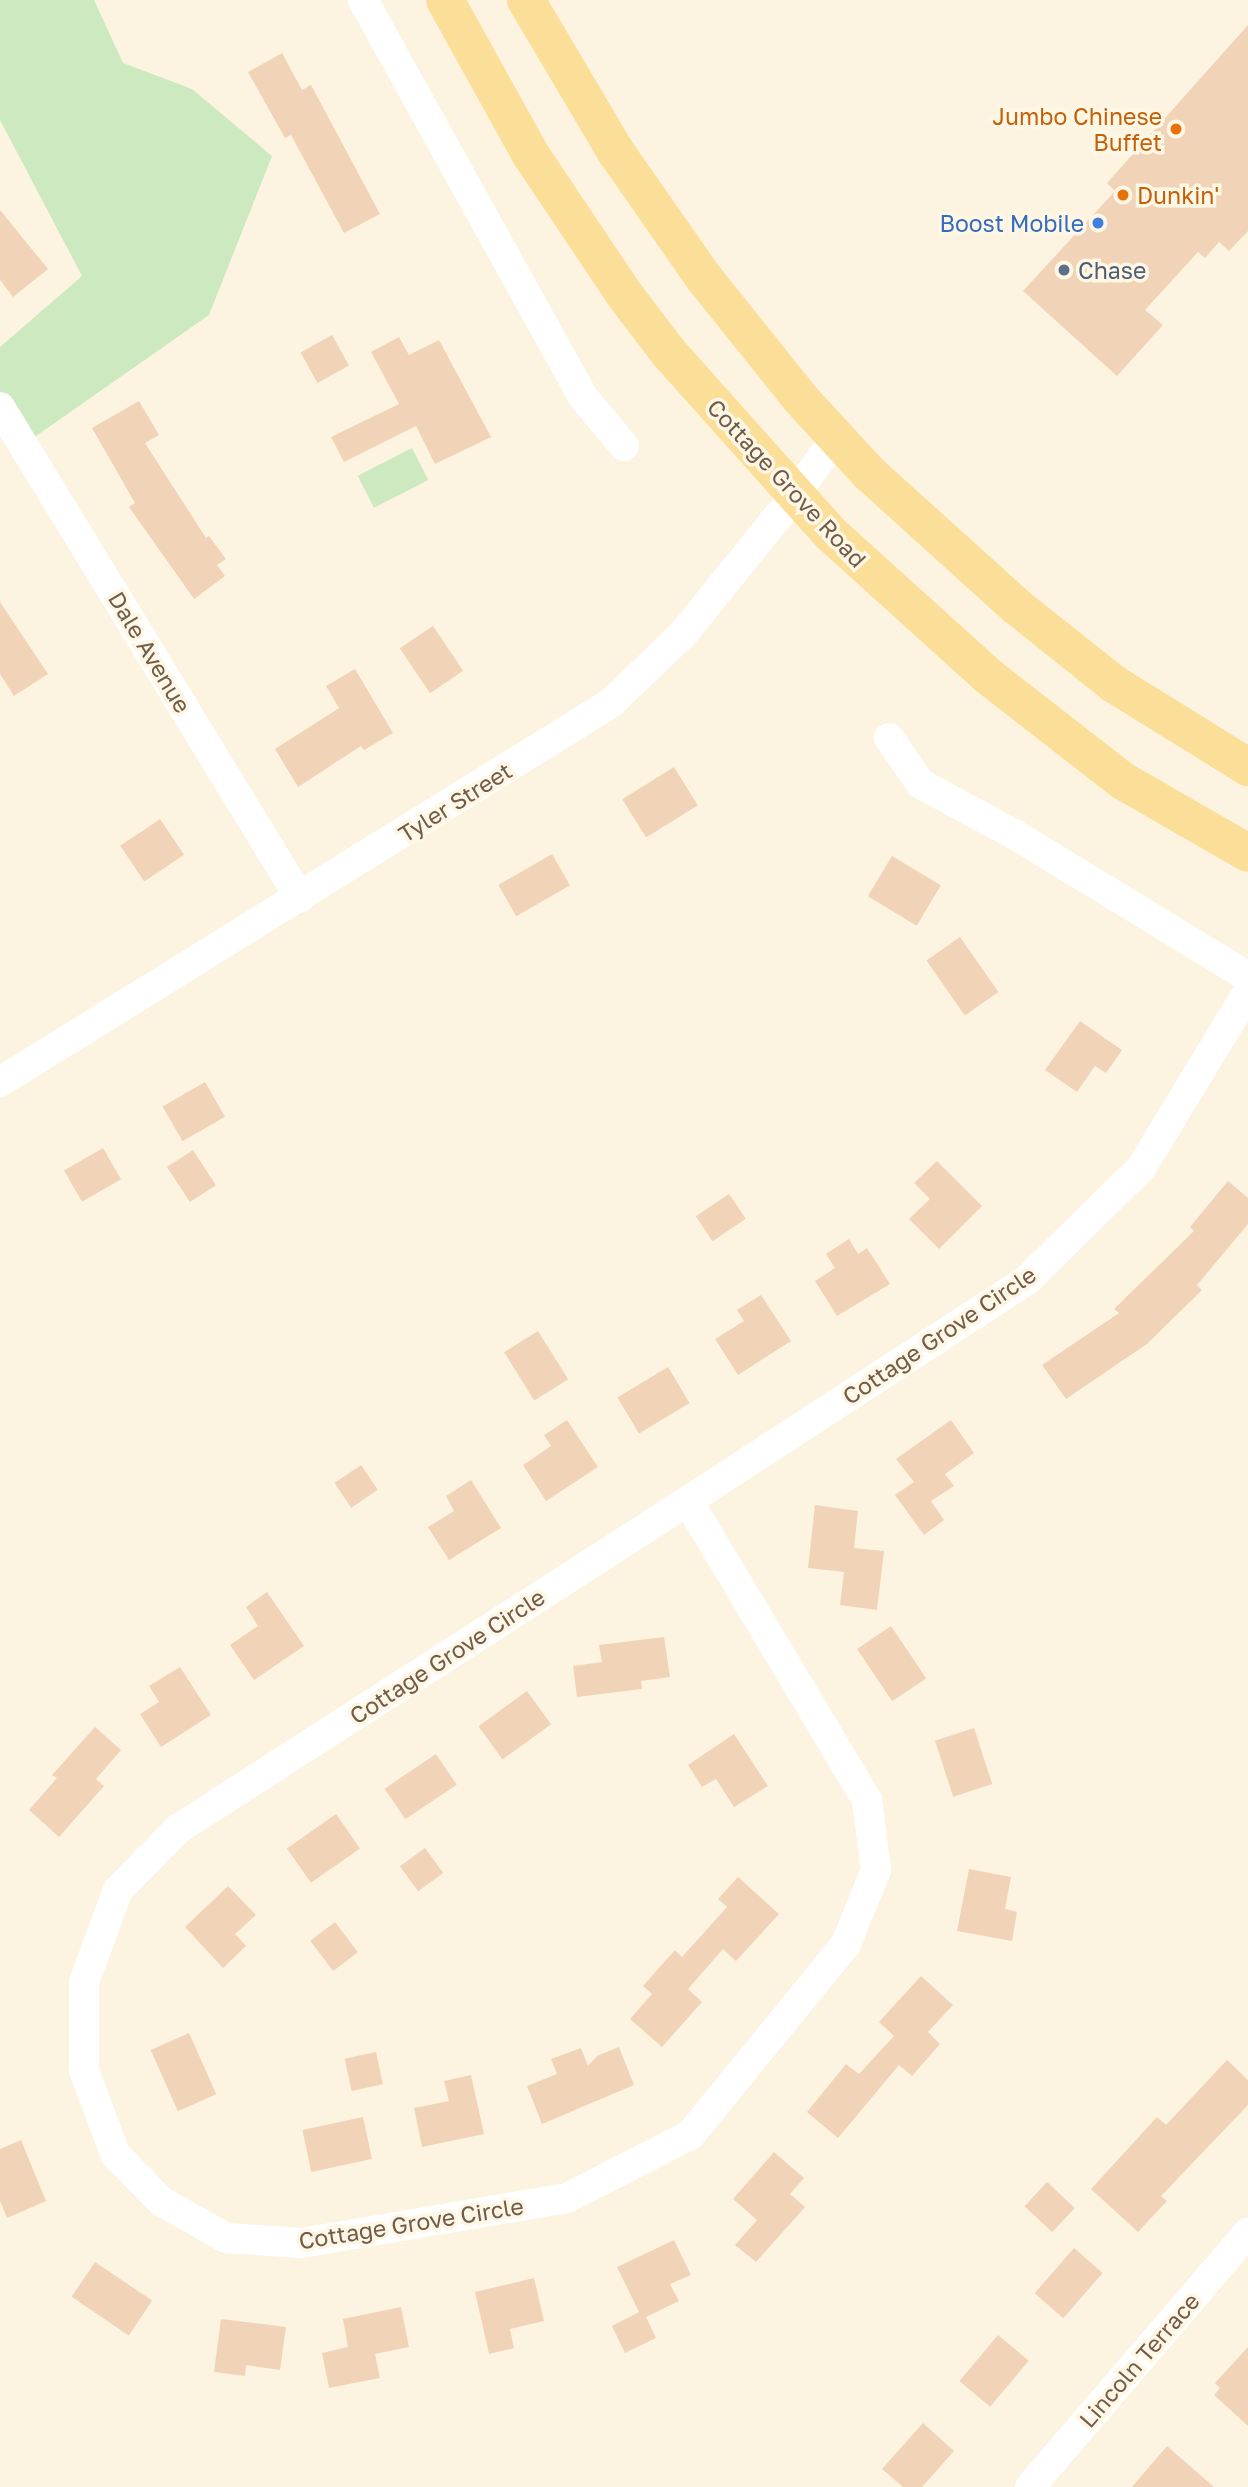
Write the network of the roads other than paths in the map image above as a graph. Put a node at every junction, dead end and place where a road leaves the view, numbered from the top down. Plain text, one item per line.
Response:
1 (363, 0) edge
2 (446, 0) edge
3 (526, 0) edge
4 (0, 407) edge
5 (836, 437) junction
6 (624, 446) dead end
7 (795, 495) junction
8 (889, 738) dead end
9 (1248, 767) edge
10 (1248, 853) edge
11 (300, 898) junction
12 (1248, 977) edge
13 (1248, 992) edge
14 (0, 1082) edge
15 (688, 1502) junction
16 (1248, 2233) edge
17 (1030, 2487) edge

1 - 6 street
2 - 7 main road, Cottage Grove Road
3 - 5 main road
4 - 11 street, Dale Avenue
5 - 7 street, Tyler Street
5 - 9 main road
7 - 10 main road, Cottage Grove Road
7 - 11 street, Tyler Street
8 - 12 street
11 - 14 street, Tyler Street
13 - 15 street, Cottage Grove Circle
15 - 15 street, Cottage Grove Circle
16 - 17 street, Lincoln Terrace

